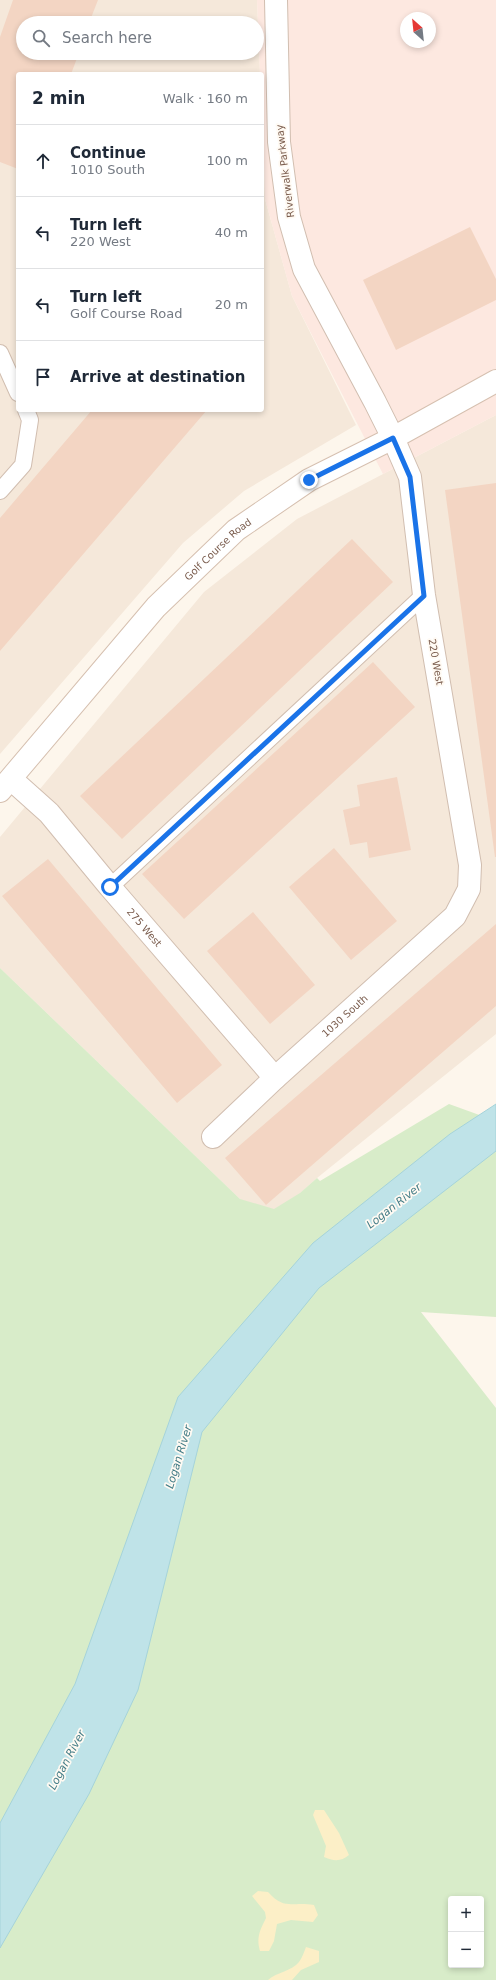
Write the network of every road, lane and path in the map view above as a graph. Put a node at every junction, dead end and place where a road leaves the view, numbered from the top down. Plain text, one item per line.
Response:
1 (276, 0) edge
2 (0, 353) edge
3 (496, 382) edge
4 (16, 389) edge
5 (27, 412) edge
6 (393, 438) junction
7 (0, 491) edge
8 (424, 596) junction
9 (5, 785) edge
10 (110, 887) junction
11 (469, 889) joint
12 (275, 1078) junction
13 (213, 1137) dead end

1 - 6 street, Riverwalk Parkway
2 - 4 lane
3 - 6 street, Golf Course Road
5 - 7 lane
6 - 8 street, 220 West
6 - 9 street, Golf Course Road
8 - 10 lane
8 - 11 street, 220 West
9 - 10 street, 275 West
10 - 12 street, 275 West
11 - 12 street, 1030 South
12 - 13 street, 1030 South

